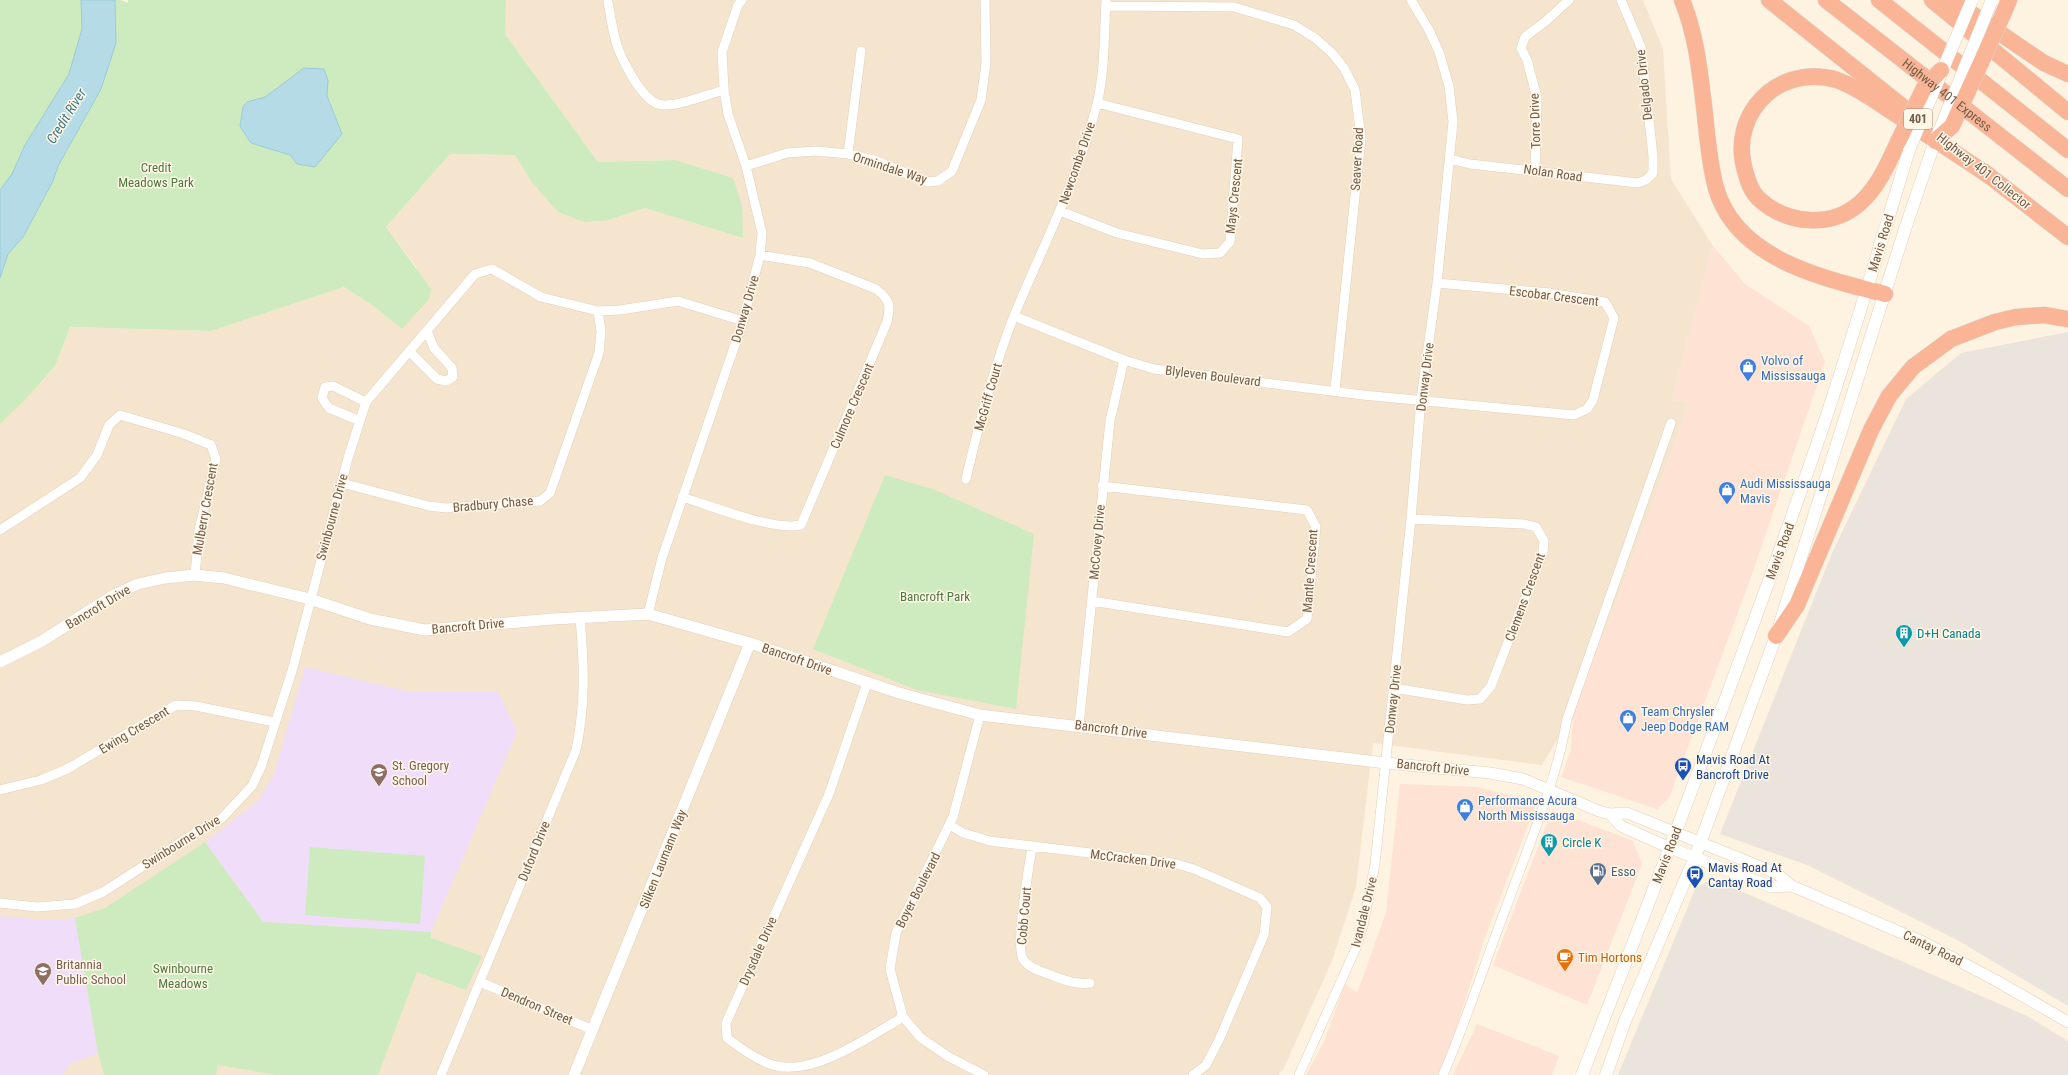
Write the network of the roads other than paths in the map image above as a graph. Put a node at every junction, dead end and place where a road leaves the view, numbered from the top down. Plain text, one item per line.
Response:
1 (742, 0) edge
2 (985, 0) edge
3 (1411, 0) edge
4 (1569, 0) edge
5 (1620, 0) edge
6 (1682, 0) edge
7 (1769, 0) edge
8 (1826, 0) edge
9 (1879, 0) edge
10 (1932, 0) edge
11 (1952, 0) edge
12 (1972, 0) edge
13 (1991, 1) edge
14 (608, 2) dead end
15 (1106, 3) edge
16 (2007, 6) edge
17 (862, 51) dead end
18 (1941, 70) joint
19 (2068, 74) edge
20 (724, 90) junction
21 (1097, 103) junction
22 (2068, 112) edge
23 (1935, 140) junction
24 (1904, 146) junction
25 (2068, 150) edge
26 (848, 154) junction
27 (1450, 159) junction
28 (746, 166) junction
29 (1535, 170) junction
30 (1653, 173) joint
31 (1991, 177) junction
32 (2068, 189) edge
33 (1060, 211) junction
34 (2068, 236) edge
35 (760, 255) junction
36 (1437, 283) junction
37 (1866, 289) junction
38 (1884, 294) junction
39 (598, 311) junction
40 (1014, 316) junction
41 (2068, 319) edge
42 (743, 321) junction
43 (427, 331) junction
44 (410, 352) junction
45 (1124, 360) junction
46 (1335, 390) junction
47 (1421, 399) junction
48 (366, 402) junction
49 (360, 421) junction
50 (1671, 422) dead end
51 (966, 479) dead end
52 (342, 483) junction
53 (1102, 486) junction
54 (682, 497) junction
55 (1411, 519) junction
56 (0, 530) edge
57 (195, 575) junction
58 (310, 599) junction
59 (1092, 601) junction
60 (648, 614) junction
61 (580, 617) junction
62 (1776, 636) junction
63 (750, 642) junction
64 (0, 662) edge
65 (867, 683) junction
66 (1394, 688) junction
67 (980, 715) junction
68 (274, 722) junction
69 (1078, 725) junction
70 (1386, 763) junction
71 (0, 790) edge
72 (1550, 790) junction
73 (1610, 814) junction
74 (950, 825) junction
75 (1676, 833) junction
76 (1700, 842) junction
77 (1032, 847) junction
78 (1670, 848) junction
79 (1695, 857) junction
80 (1792, 886) junction
81 (0, 903) edge
82 (480, 982) junction
83 (1090, 983) dead end
84 (903, 1017) junction
85 (2068, 1022) edge
86 (593, 1030) junction
87 (442, 1075) edge
88 (574, 1075) edge
89 (983, 1075) edge
90 (1193, 1075) edge
91 (1299, 1075) edge
92 (1443, 1075) edge
93 (1582, 1075) edge
94 (1606, 1075) edge

1 - 20 street, Donway Drive
2 - 26 street, Ormindale Way
3 - 27 street, Donway Drive
4 - 29 street, Torre Drive
5 - 30 street, Delgado Drive
6 - 37 highway
7 - 31 highway, Highway 401 Collector / 401
8 - 32 highway, Highway 401 Express
9 - 25 highway
10 - 22 highway
11 - 19 highway
12 - 18 main road, bridge
13 - 23 main road, Mavis Road, bridge
14 - 20 street
15 - 21 street, Newcombe Drive
15 - 46 street, Seaver Road
16 - 23 highway, bridge
17 - 26 street
18 - 24 highway, bridge
20 - 28 street, Donway Drive
21 - 33 street, Newcombe Drive
21 - 33 street, Mays Crescent
23 - 38 main road, Mavis Road
24 - 31 highway
24 - 37 main road, Mavis Road
26 - 28 street, Ormindale Way
27 - 29 street, Nolan Road
27 - 36 street, Donway Drive
28 - 35 street, Donway Drive
29 - 30 street, Nolan Road
31 - 34 highway, Highway 401 Collector / 401
33 - 40 street, Newcombe Drive
35 - 42 street, Donway Drive
35 - 54 street, Culmore Crescent
36 - 47 street, Donway Drive
36 - 47 street, Escobar Crescent
37 - 38 highway
37 - 75 main road, Mavis Road
38 - 62 main road, Mavis Road
39 - 42 street, Swinbourne Drive
39 - 43 street, Swinbourne Drive
39 - 52 street, Bradbury Chase
40 - 45 street, Blyleven Boulevard
40 - 51 street, McGriff Court
41 - 62 highway
42 - 54 street, Donway Drive
43 - 44 street, Swinbourne Drive
43 - 44 street
44 - 48 street, Swinbourne Drive
45 - 46 street, Blyleven Boulevard
45 - 53 street, McCovey Drive
46 - 47 street, Blyleven Boulevard
47 - 55 street, Donway Drive
48 - 49 street, Swinbourne Drive
48 - 49 street
49 - 52 street, Swinbourne Drive
50 - 72 street
52 - 58 street, Swinbourne Drive
53 - 59 street, McCovey Drive
53 - 59 street, Mantle Crescent
54 - 60 street, Donway Drive
55 - 66 street, Donway Drive
55 - 66 street, Clemens Crescent
56 - 57 street, Mulberry Crescent
57 - 58 street, Bancroft Drive
57 - 64 street, Bancroft Drive
58 - 61 street, Bancroft Drive
58 - 68 street, Swinbourne Drive
59 - 69 street, McCovey Drive
60 - 61 street, Bancroft Drive
60 - 63 street, Bancroft Drive
61 - 82 street, Duford Drive
62 - 76 main road, Mavis Road
63 - 65 street, Bancroft Drive
63 - 86 street, Silken Laumann Way
65 - 67 street, Bancroft Drive
65 - 84 street, Drysdale Drive
66 - 70 street, Donway Drive
67 - 69 street, Bancroft Drive
67 - 74 street, Boyer Boulevard
68 - 71 street, Ewing Crescent
68 - 81 street, Swinbourne Drive
69 - 70 street, Bancroft Drive
70 - 72 street, Bancroft Drive
70 - 91 street, Ivandale Drive
72 - 73 street, Bancroft Drive
72 - 92 street
73 - 75 street, Bancroft Drive
73 - 78 street, Bancroft Drive
74 - 77 street, McCracken Drive
74 - 84 street, Boyer Boulevard
75 - 76 street, Bancroft Drive
75 - 78 main road, Mavis Road
76 - 79 main road, Mavis Road
76 - 80 street, Cantay Road
77 - 83 street, Cobb Court
77 - 90 street, McCracken Drive
78 - 79 street, Bancroft Drive
78 - 93 main road, Mavis Road
79 - 80 street, Cantay Road
79 - 94 main road, Mavis Road
80 - 85 street, Cantay Road
82 - 86 street, Dendron Street
82 - 87 street, Duford Drive
84 - 89 street, Boyer Boulevard
86 - 88 street, Silken Laumann Way

